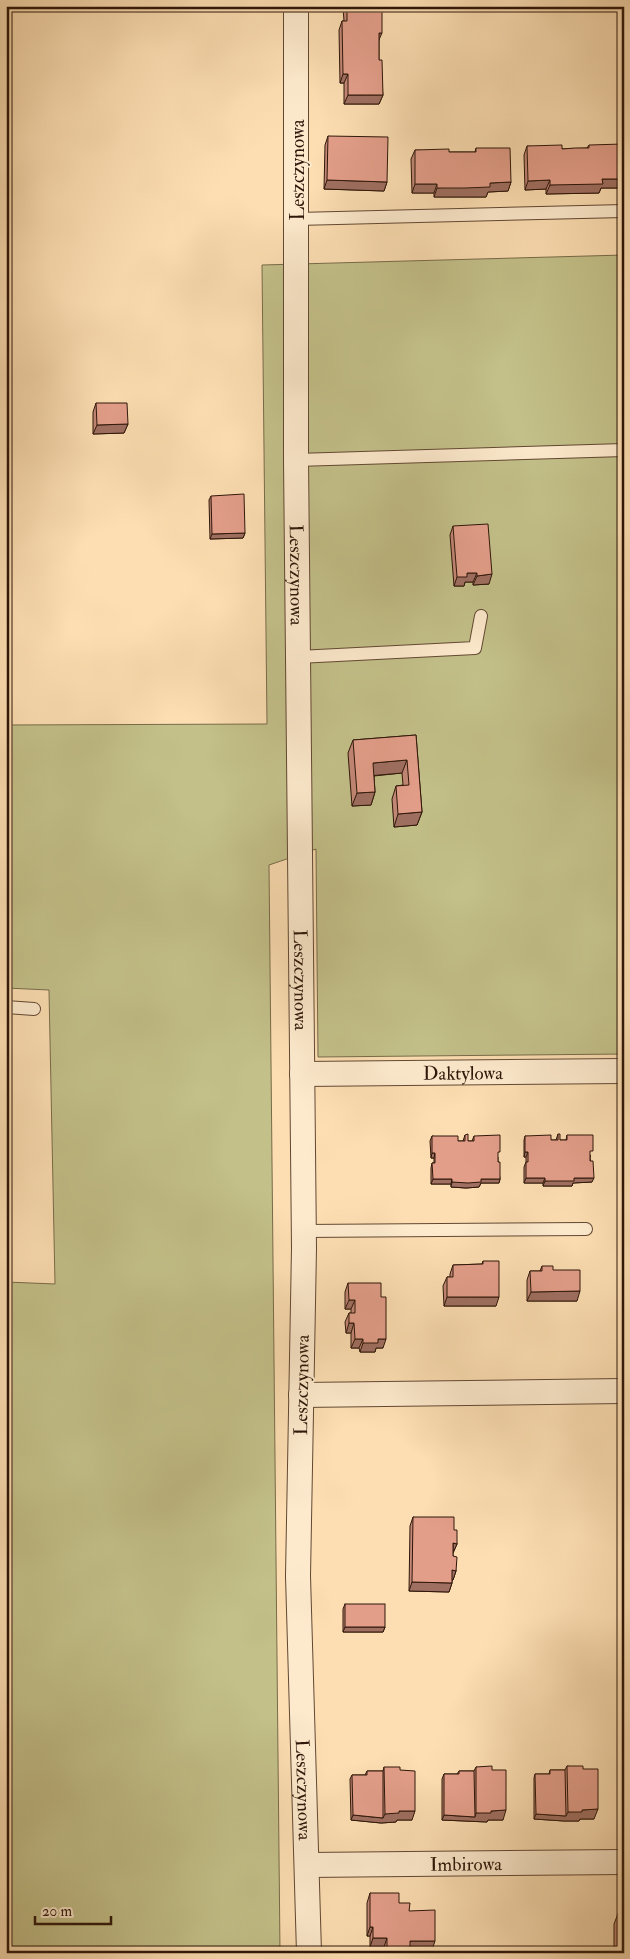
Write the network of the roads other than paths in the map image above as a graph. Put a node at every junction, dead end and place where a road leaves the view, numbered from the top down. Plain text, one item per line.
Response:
1 (296, 6) edge
2 (624, 211) edge
3 (297, 218) junction
4 (624, 450) edge
5 (296, 460) junction
6 (481, 616) dead end
7 (298, 657) junction
8 (6, 1008) edge
9 (34, 1009) dead end
10 (624, 1071) edge
11 (302, 1074) junction
12 (586, 1229) dead end
13 (303, 1231) junction
14 (624, 1391) edge
15 (302, 1395) junction
16 (624, 1862) edge
17 (307, 1865) junction
18 (310, 1953) edge

1 - 3 street, Leszczynowa
2 - 3 lane
3 - 5 street, Leszczynowa
4 - 5 lane
5 - 7 street, Leszczynowa
6 - 7 lane
7 - 11 street, Leszczynowa
8 - 9 lane
10 - 11 street, Daktylowa
11 - 13 street, Leszczynowa
12 - 13 lane
13 - 15 street, Leszczynowa
14 - 15 street
15 - 17 street, Leszczynowa
16 - 17 street, Imbirowa
17 - 18 street, Leszczynowa

